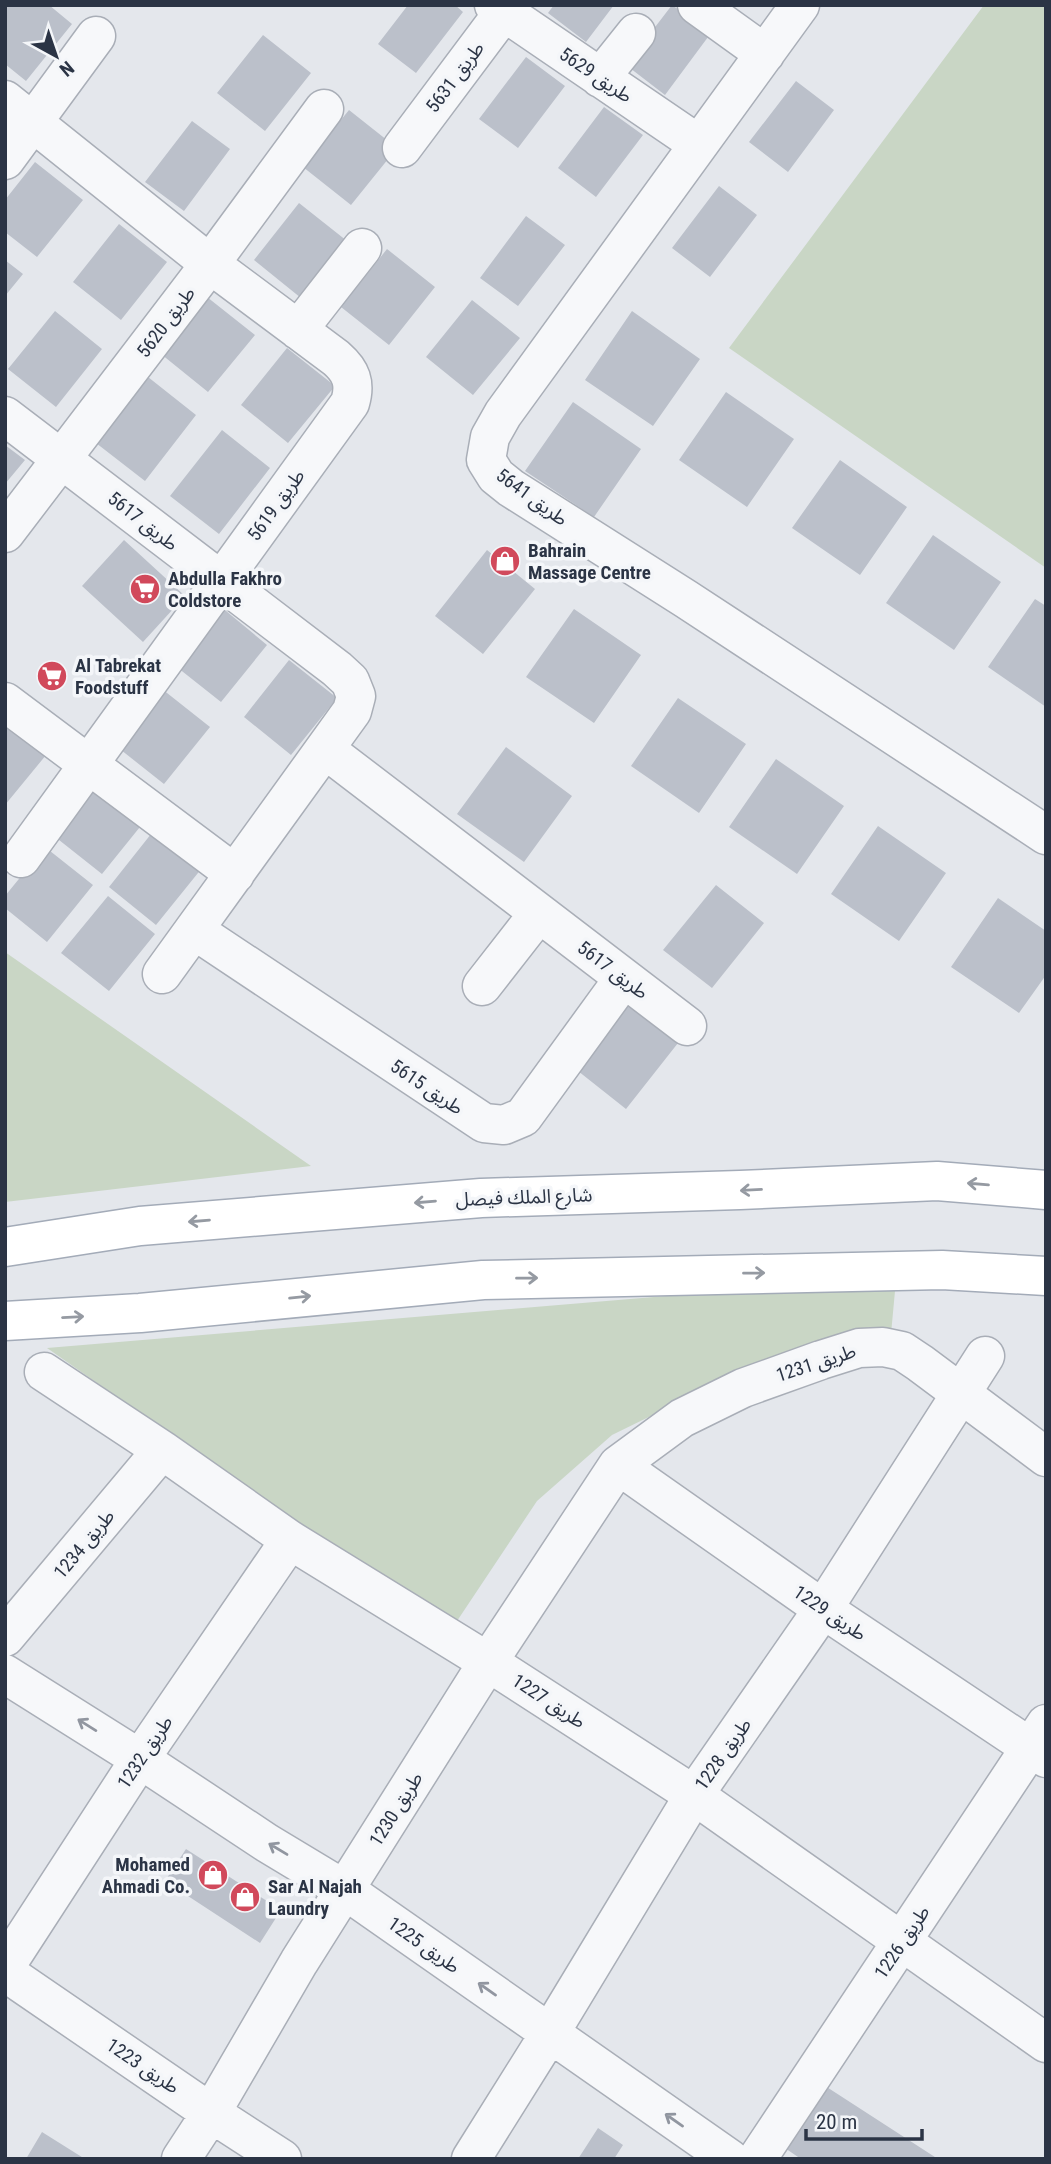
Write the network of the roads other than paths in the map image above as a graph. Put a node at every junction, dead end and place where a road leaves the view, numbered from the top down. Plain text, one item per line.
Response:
1 (697, 5) edge
2 (800, 5) edge
3 (502, 8) edge
4 (636, 33) dead end
5 (96, 36) dead end
6 (765, 54) junction
7 (600, 78) junction
8 (324, 109) dead end
9 (19, 111) edge
10 (698, 144) junction
11 (402, 148) dead end
12 (5, 159) edge
13 (362, 248) dead end
14 (210, 264) junction
15 (298, 330) junction
16 (5, 416) edge
17 (62, 459) junction
18 (5, 533) edge
19 (220, 581) junction
20 (5, 702) edge
21 (326, 750) junction
22 (89, 763) junction
23 (1046, 835) edge
24 (22, 858) dead end
25 (235, 874) junction
26 (539, 913) junction
27 (194, 930) junction
28 (162, 974) dead end
29 (624, 978) junction
30 (482, 986) dead end
31 (687, 1026) dead end
32 (1046, 1190) edge
33 (5, 1247) edge
34 (1046, 1276) edge
35 (5, 1321) edge
36 (985, 1356) dead end
37 (44, 1372) dead end
38 (960, 1394) junction
39 (162, 1450) junction
40 (1046, 1457) edge
41 (618, 1465) junction
42 (290, 1540) junction
43 (823, 1609) junction
44 (5, 1637) edge
45 (488, 1662) junction
46 (5, 1674) edge
47 (1041, 1743) edge
48 (140, 1759) junction
49 (694, 1795) junction
50 (345, 1890) junction
51 (902, 1943) junction
52 (5, 1969) edge
53 (550, 2034) junction
54 (1046, 2043) edge
55 (211, 2113) junction
56 (181, 2159) edge
57 (282, 2159) edge
58 (471, 2159) edge
59 (730, 2159) edge
60 (757, 2159) edge

1 - 6 street
2 - 6 street, طريق 5641
3 - 7 street, طريق 5629
3 - 11 street, طريق 5631
4 - 7 street
5 - 9 street
6 - 10 street, طريق 5641
7 - 10 street, طريق 5629
8 - 14 street, طريق 5620
9 - 12 street
9 - 14 street, طريق 5619
10 - 23 street, طريق 5641
13 - 15 street
14 - 15 street, طريق 5619
14 - 17 street, طريق 5620
15 - 19 street, طريق 5619
16 - 17 street, طريق 5617
17 - 18 street, طريق 5620
17 - 19 street, طريق 5617
19 - 21 street, طريق 5617
19 - 22 street, طريق 5619
20 - 22 street
21 - 25 street, طريق 5617
21 - 26 street, طريق 5617
22 - 24 street, طريق 5619
22 - 25 street
25 - 27 street, طريق 5617
26 - 29 street, طريق 5617
26 - 30 street
27 - 28 street, طريق 5617
27 - 29 street, طريق 5615
29 - 31 street, طريق 5617
32 -> 33 main road, شارع الملك فيصل
35 -> 34 main road
36 - 38 street, طريق 1228
37 - 39 street, طريق 1227
38 - 40 street, طريق 1231
38 - 41 street, طريق 1231
38 - 43 street, طريق 1228
39 - 42 street, طريق 1227
39 - 44 street, طريق 1234
41 - 43 street, طريق 1229
41 - 45 street, طريق 1230
42 - 45 street, طريق 1227
42 - 48 street, طريق 1232
43 - 47 street, طريق 1229
43 - 49 street, طريق 1228
45 - 49 street, طريق 1227
45 - 50 street, طريق 1230
48 -> 46 street, طريق 1225
47 - 51 street, طريق 1226
50 -> 48 street, طريق 1225
48 - 52 street, طريق 1232
49 - 51 street, طريق 1227
49 - 53 street, طريق 1228
53 -> 50 street, طريق 1225
50 - 55 street, طريق 1230
51 - 54 street, طريق 1227
51 - 60 street, طريق 1226
52 - 55 street, طريق 1223
53 - 58 street, طريق 1228
59 -> 53 street, طريق 1225
55 - 56 street, طريق 1230
55 - 57 street, طريق 1223

